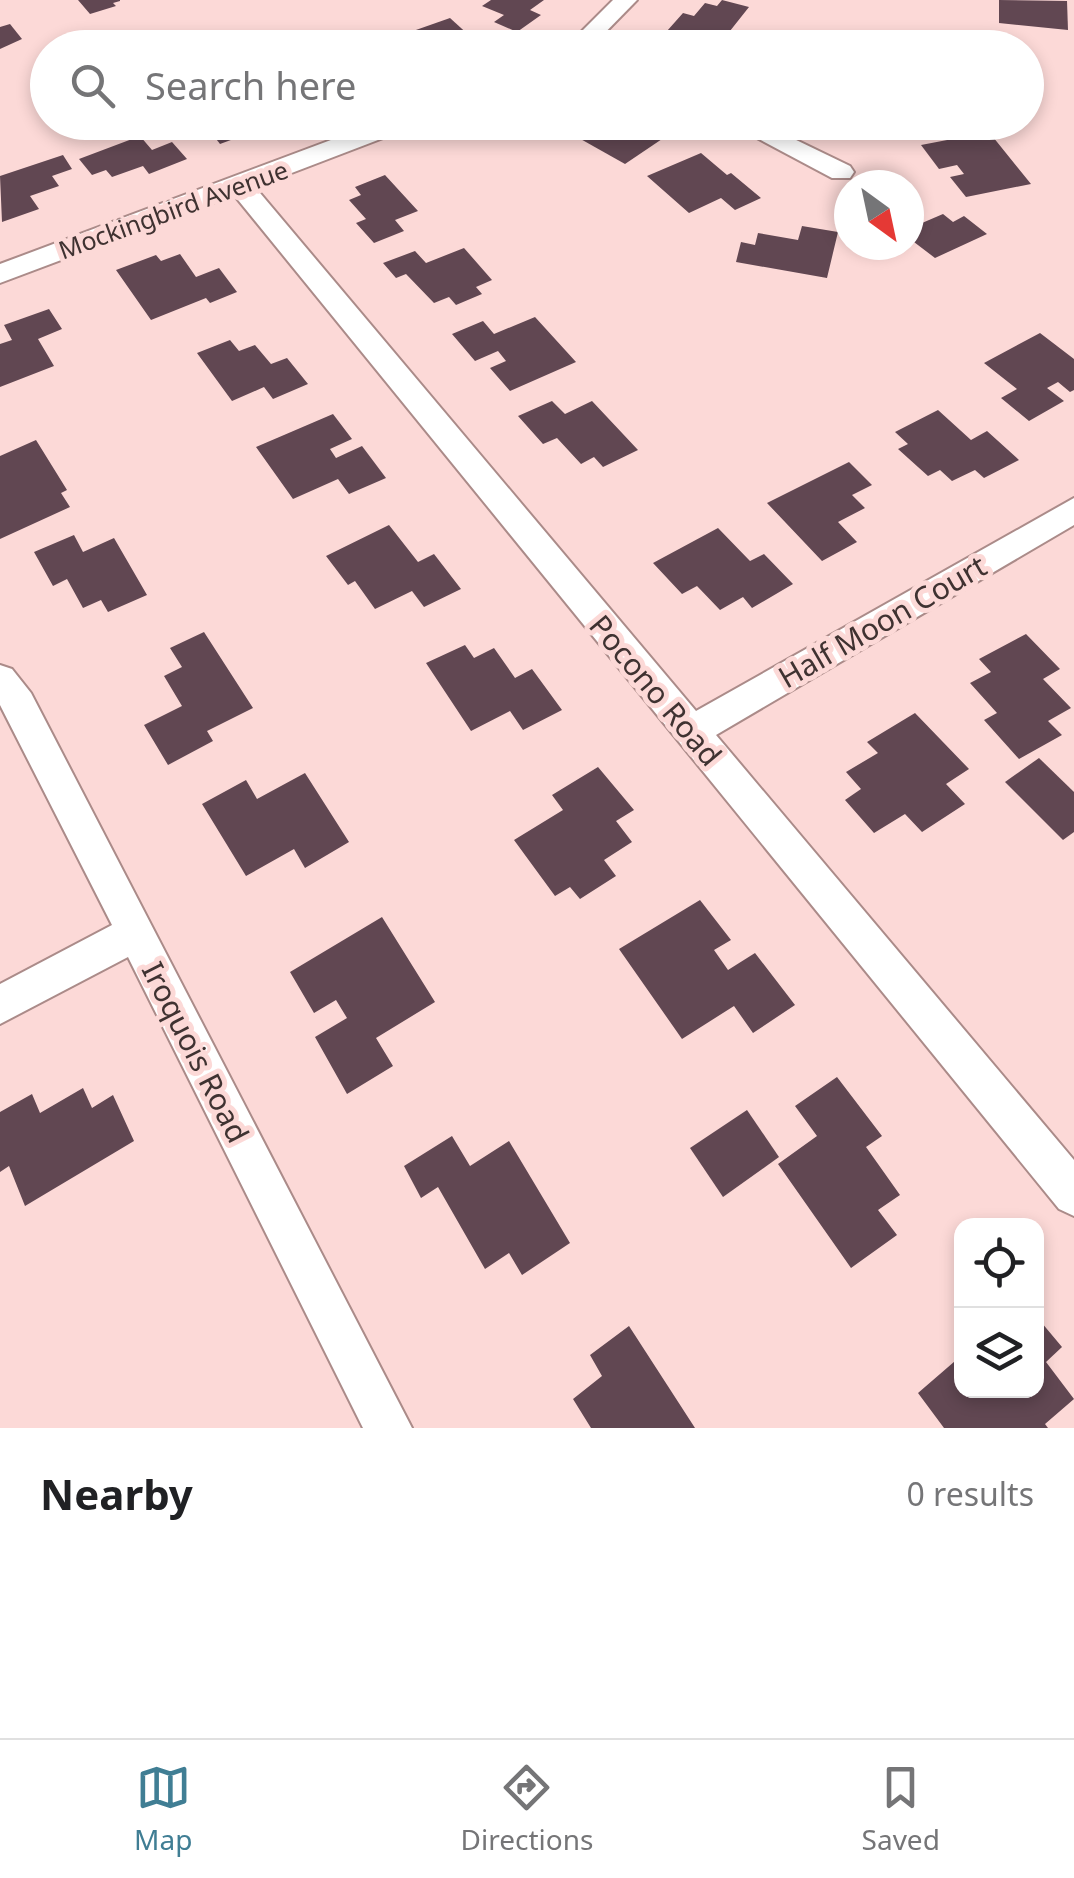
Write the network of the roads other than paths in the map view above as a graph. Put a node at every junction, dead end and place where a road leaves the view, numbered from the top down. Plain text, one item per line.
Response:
1 (626, 0) edge
2 (596, 30) edge
3 (356, 140) edge
4 (775, 140) edge
5 (837, 170) edge
6 (239, 185) junction
7 (0, 274) edge
8 (1074, 510) edge
9 (0, 679) edge
10 (690, 732) junction
11 (136, 933) junction
12 (0, 1005) edge
13 (1074, 1194) edge
14 (388, 1428) edge

1 - 2 street
3 - 6 street, Mockingbird Avenue
4 - 5 street
6 - 7 street, Mockingbird Avenue
6 - 10 street, Pocono Road
8 - 10 street, Half Moon Court
9 - 11 street, Iroquois Road
10 - 13 street, Pocono Road
11 - 12 street
11 - 14 street, Iroquois Road

